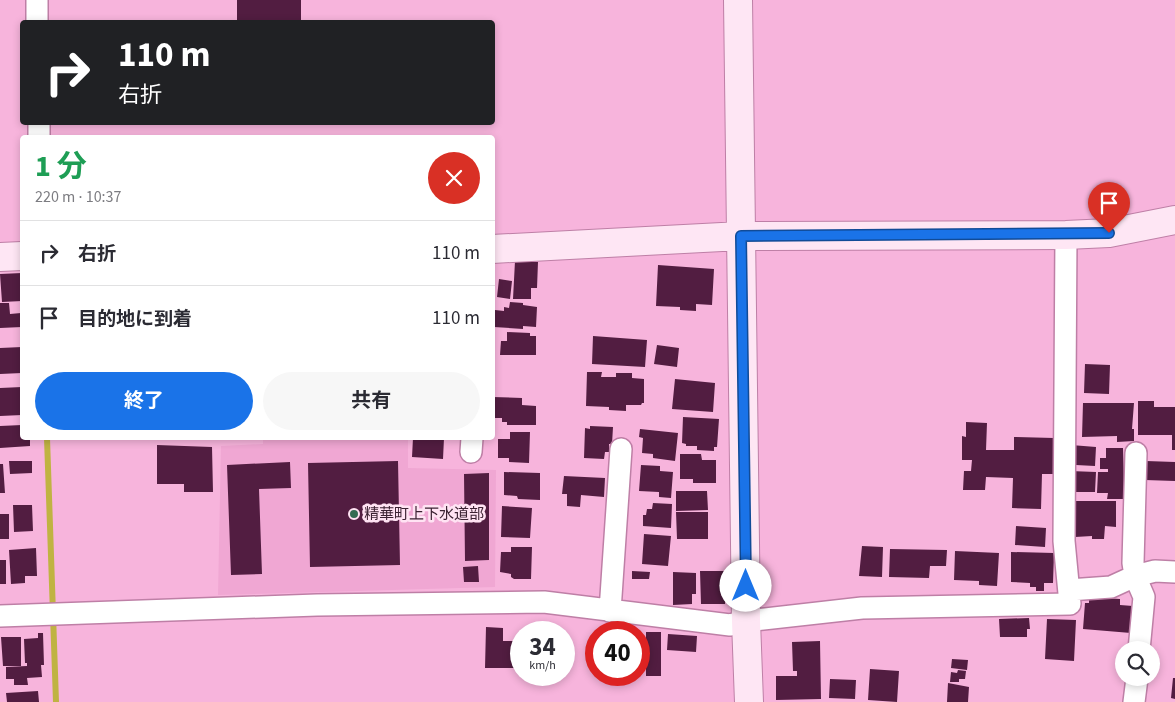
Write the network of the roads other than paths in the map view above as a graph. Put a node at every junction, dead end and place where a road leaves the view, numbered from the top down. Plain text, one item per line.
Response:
1 (37, 0) edge
2 (738, 0) edge
3 (37, 20) edge
4 (1175, 220) edge
5 (1066, 235) junction
6 (741, 236) junction
7 (495, 249) edge
8 (20, 256) edge
9 (0, 257) edge
10 (621, 449) dead end
11 (1136, 453) dead end
12 (1175, 572) edge
13 (1134, 576) junction
14 (1069, 590) junction
15 (610, 611) junction
16 (0, 616) edge
17 (746, 621) junction
18 (1140, 641) edge
19 (1136, 686) edge
20 (749, 702) edge
21 (1134, 702) edge

1 - 3 street
2 - 6 street
4 - 5 street
5 - 6 street
5 - 14 street
6 - 7 street
6 - 17 street
8 - 9 street
10 - 15 street
11 - 13 street
12 - 13 street
13 - 14 street
13 - 18 street
14 - 17 street
15 - 16 street
15 - 17 street
17 - 20 street
19 - 21 street

